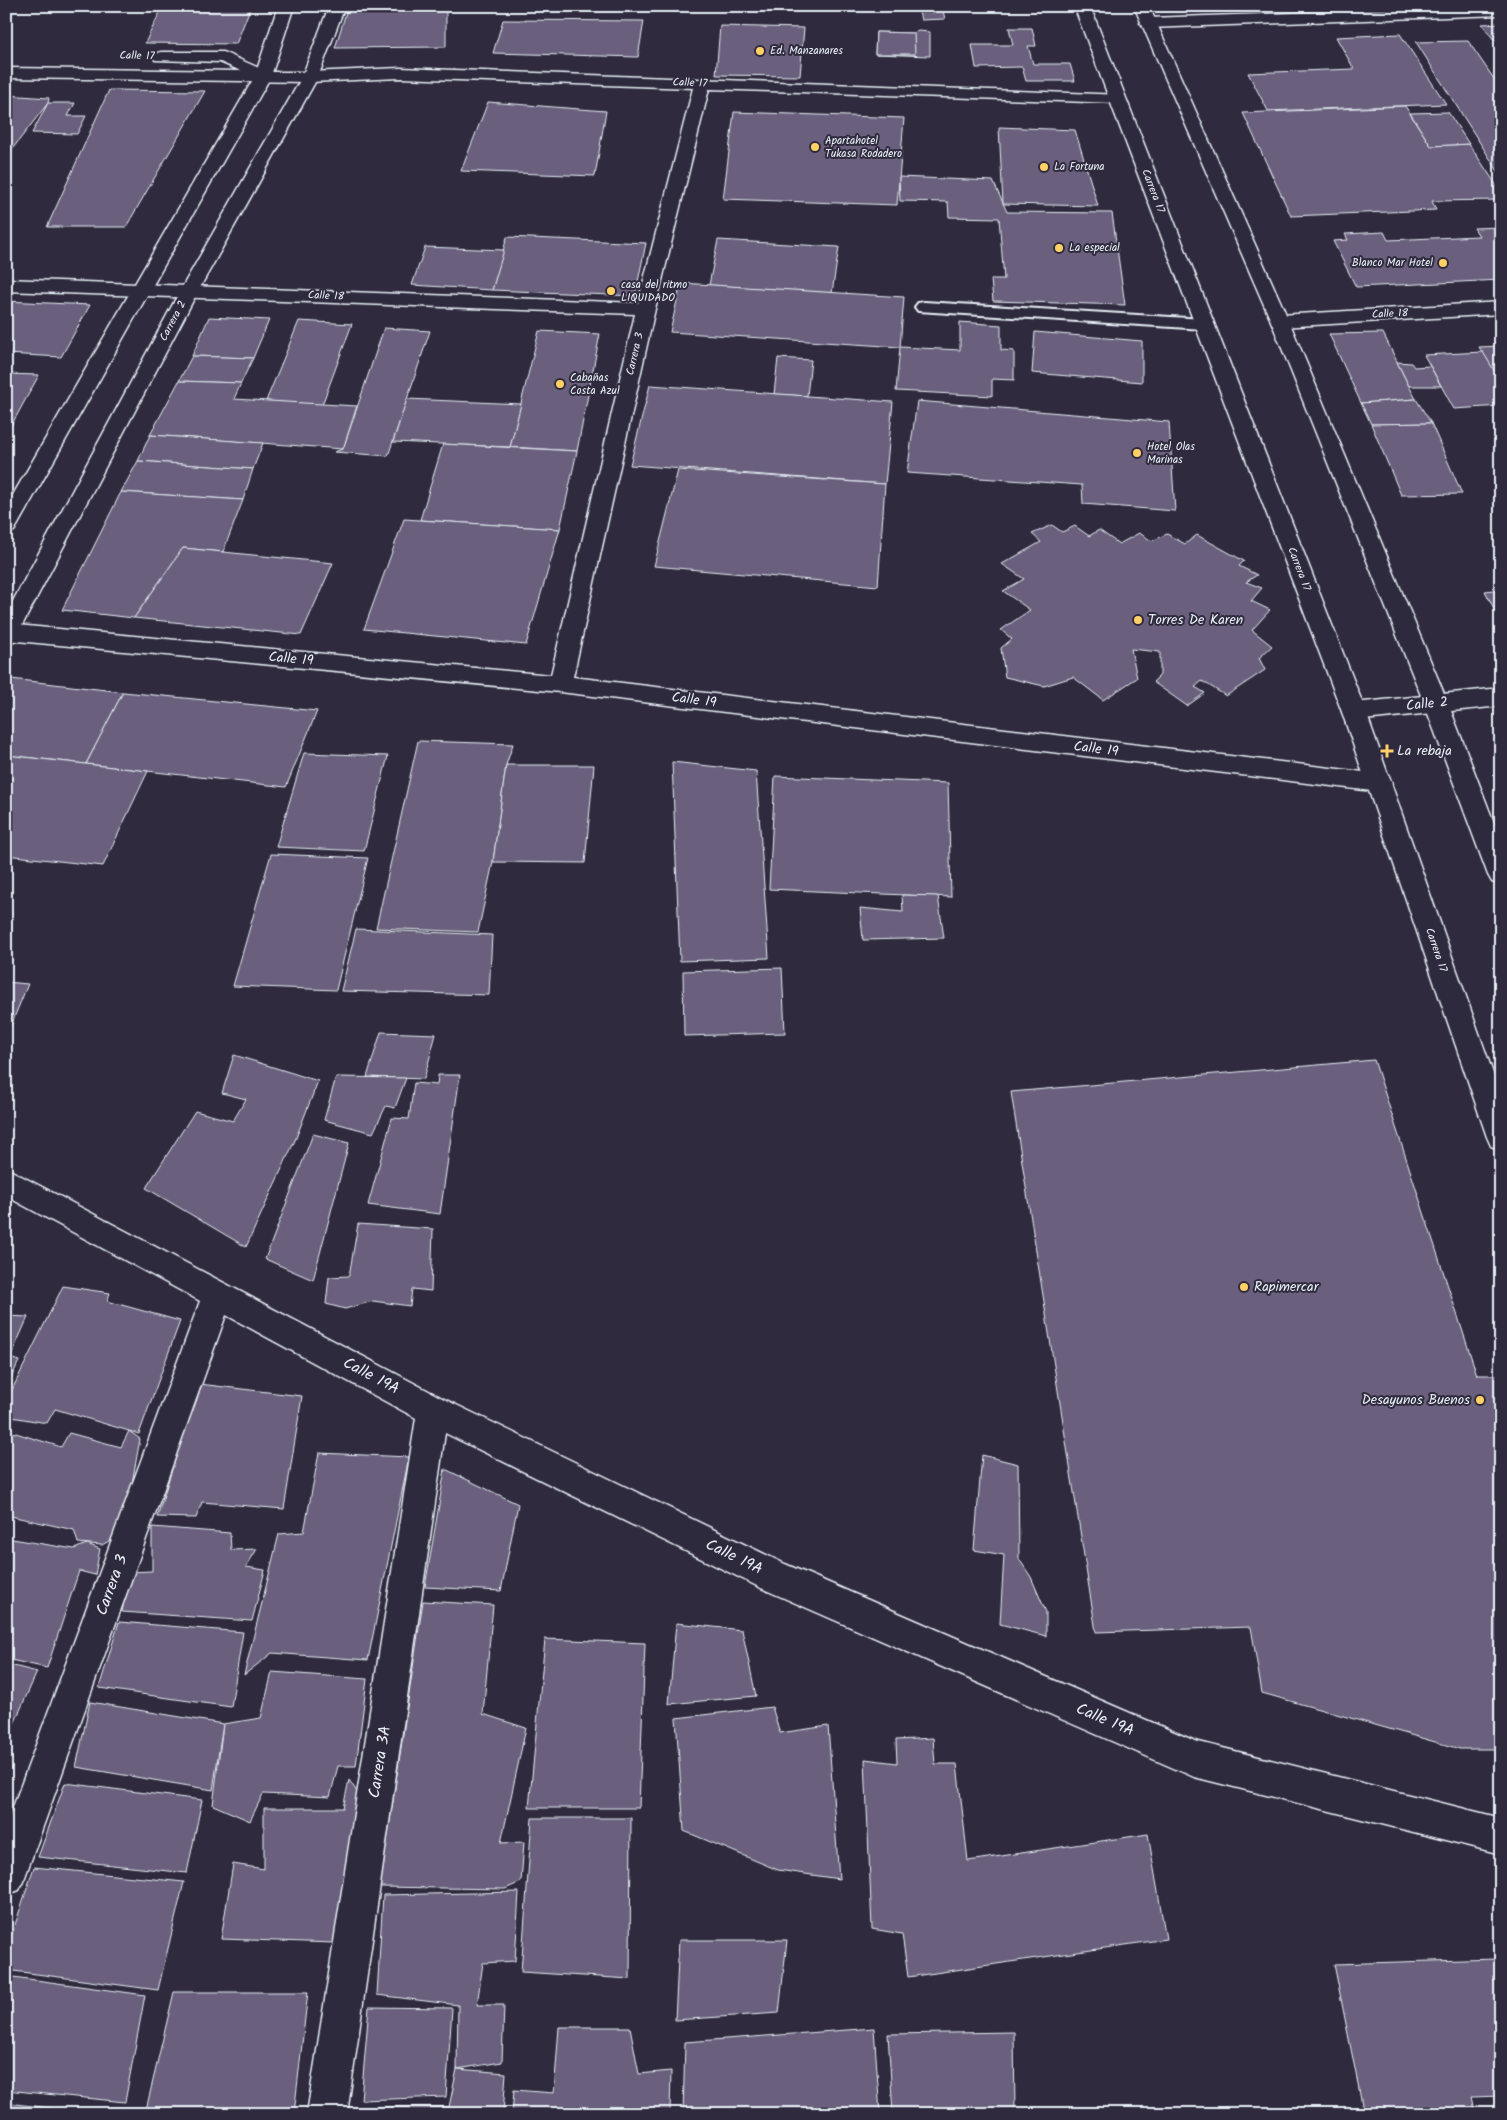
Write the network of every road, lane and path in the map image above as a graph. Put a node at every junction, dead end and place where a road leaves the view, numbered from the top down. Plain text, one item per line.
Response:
1 (286, 6) edge
2 (337, 6) edge
3 (1082, 6) edge
4 (1501, 10) edge
5 (1144, 14) edge
6 (21, 55) dead end
7 (146, 56) dead end
8 (8, 73) edge
9 (263, 76) junction
10 (310, 77) junction
11 (702, 84) junction
12 (1117, 98) junction
13 (6, 285) edge
14 (142, 290) junction
15 (189, 291) junction
16 (924, 307) dead end
17 (1501, 308) edge
18 (646, 309) junction
19 (1280, 321) junction
20 (1204, 324) junction
21 (6, 526) edge
22 (7, 633) edge
23 (560, 684) junction
24 (1501, 697) edge
25 (1436, 703) junction
26 (1354, 712) junction
27 (1380, 783) junction
28 (1501, 875) edge
29 (1501, 1137) edge
30 (6, 1181) edge
31 (218, 1294) junction
32 (433, 1410) junction
33 (1501, 1836) edge
34 (6, 1877) edge
35 (327, 2114) edge

1 - 9 street
2 - 10 street, Carrera 2
3 - 12 street, Carrera 17
4 - 5 street
5 - 19 street
6 - 8 street
7 - 9 street, Calle 17
8 - 9 street, Calle 17
9 - 10 street, Calle 17
9 - 14 street
10 - 11 street, Calle 17
10 - 15 street, Carrera 2
11 - 12 street, Calle 17
11 - 18 street, Carrera 3
12 - 20 street, Carrera 17
13 - 14 street, Calle 18
14 - 15 street, Calle 18
14 - 21 street
15 - 18 street, Calle 18
15 - 22 street, Carrera 2
16 - 20 lane
17 - 19 street, Calle 18
18 - 23 street, Carrera 3
19 - 25 street
20 - 26 street, Carrera 17
22 - 23 street, Calle 19
23 - 27 street, Calle 19
24 - 25 street, Calle 2
25 - 26 street, Calle 2
25 - 28 street
26 - 27 street, Carrera 17
27 - 29 street, Carrera 17
30 - 31 street, Calle 19A
31 - 32 street, Calle 19A
31 - 34 street, Carrera 3
32 - 33 street, Calle 19A
32 - 35 street, Carrera 3A

